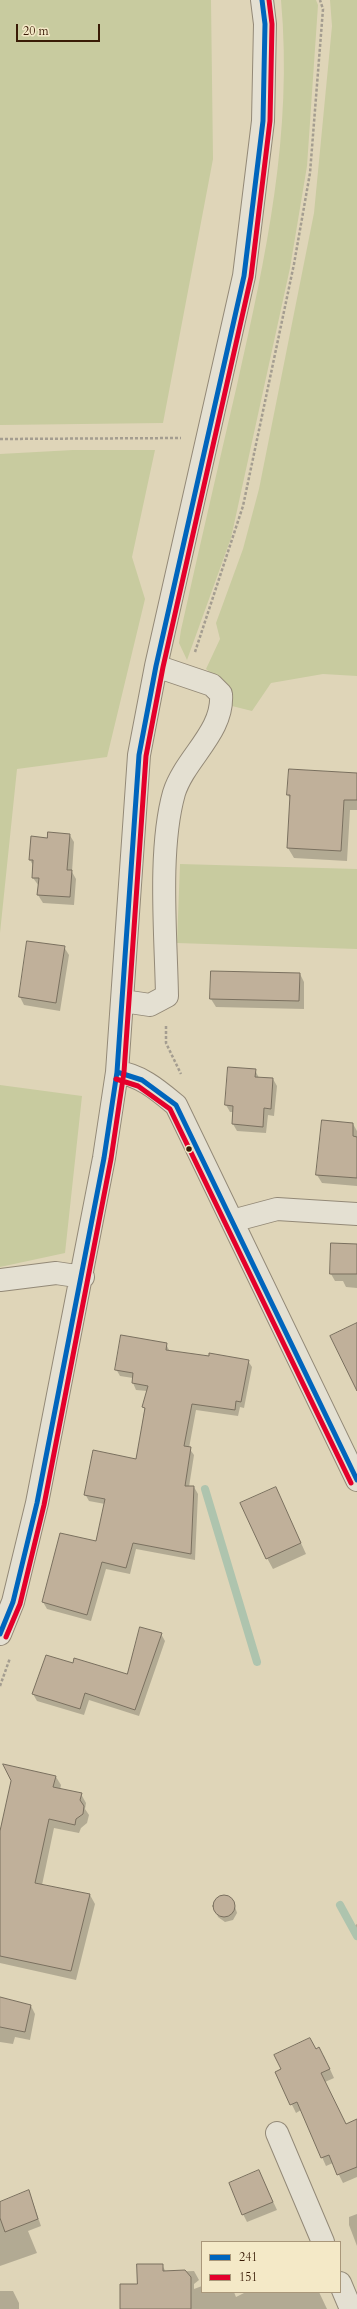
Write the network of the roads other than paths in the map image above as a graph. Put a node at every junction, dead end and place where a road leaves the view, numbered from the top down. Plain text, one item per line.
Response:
1 (262, 0) edge
2 (156, 666) junction
3 (123, 1001) junction
4 (117, 1072) junction
5 (357, 1214) edge
6 (232, 1221) junction
7 (83, 1277) junction
8 (0, 1280) edge
9 (357, 1480) edge
10 (0, 1634) edge
11 (278, 2133) dead end
12 (323, 2241) edge
13 (341, 2285) edge
14 (351, 2309) edge

1 - 2 street
2 - 3 street
2 - 3 street
3 - 4 street
4 - 6 street
4 - 7 street
5 - 6 street
6 - 9 street
7 - 8 street
7 - 10 street
11 - 12 street
13 - 14 street

